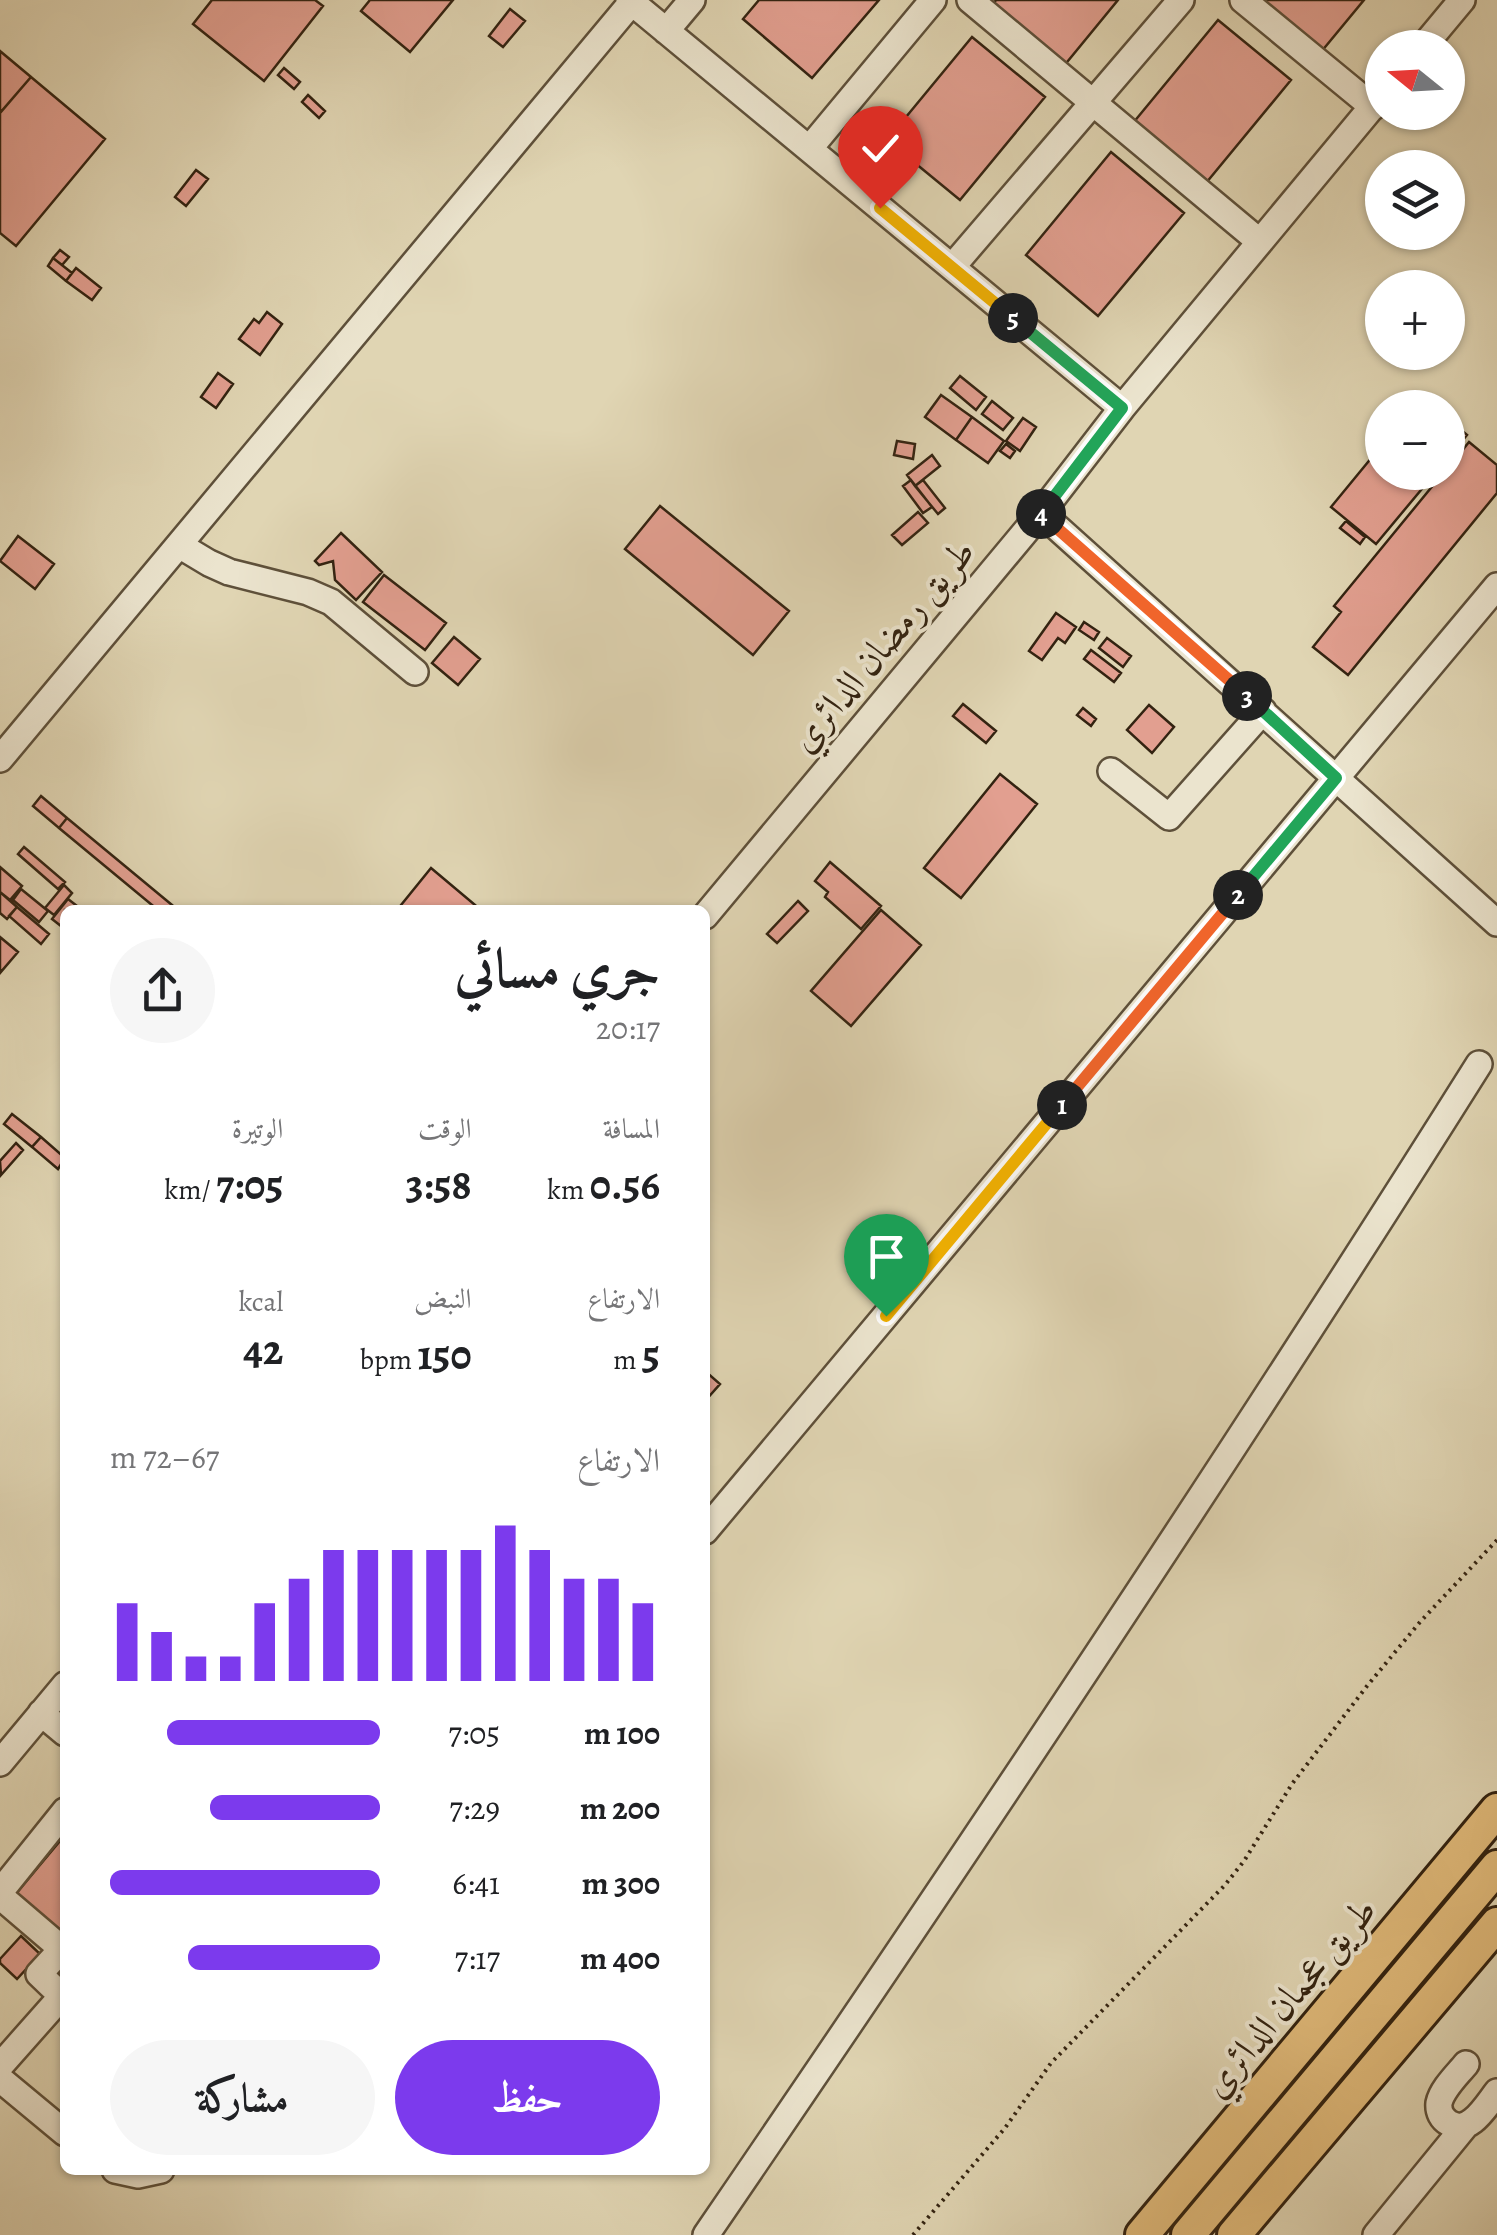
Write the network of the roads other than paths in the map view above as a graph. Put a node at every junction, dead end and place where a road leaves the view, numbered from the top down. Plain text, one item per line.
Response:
1 (692, 0) edge
2 (933, 0) edge
3 (970, 0) edge
4 (1181, 0) edge
5 (1243, 0) edge
6 (1462, 0) edge
7 (631, 1) edge
8 (666, 30) junction
9 (1437, 30) edge
10 (1365, 91) edge
11 (1092, 103) junction
12 (1365, 117) edge
13 (809, 148) junction
14 (1260, 242) junction
15 (952, 267) junction
16 (1122, 408) junction
17 (1041, 513) junction
18 (179, 545) junction
19 (1497, 586) edge
20 (414, 672) dead end
21 (1263, 711) junction
22 (0, 760) edge
23 (1110, 771) dead end
24 (1336, 778) junction
25 (710, 910) edge
26 (1497, 923) edge
27 (1478, 1064) dead end
28 (710, 1525) edge
29 (60, 1691) edge
30 (41, 1714) junction
31 (60, 1729) edge
32 (0, 1763) edge
33 (1497, 1810) edge
34 (60, 1817) edge
35 (1497, 1867) edge
36 (0, 1894) edge
37 (1497, 1924) edge
38 (60, 1947) edge
39 (60, 1951) edge
40 (60, 1993) edge
41 (60, 2001) edge
42 (1466, 2064) dead end
43 (0, 2066) edge
44 (0, 2079) edge
45 (1497, 2092) edge
46 (1465, 2126) junction
47 (60, 2129) edge
48 (706, 2235) edge
49 (1142, 2235) edge
50 (1188, 2235) edge
51 (1234, 2235) edge
52 (1376, 2235) edge

1 - 8 street
2 - 13 street
3 - 11 street
4 - 11 street
5 - 10 street
6 - 9 street
7 - 8 street
7 - 18 street
8 - 13 street
11 - 14 street
11 - 15 street
12 - 14 street, طريق رمضان الدائري
13 - 15 street
14 - 16 street, طريق رمضان الدائري
15 - 16 street
16 - 17 street, طريق رمضان الدائري
17 - 21 street
17 - 25 street, طريق رمضان الدائري
18 - 20 street
18 - 22 street
19 - 24 street
21 - 23 street
21 - 24 street
24 - 26 street
24 - 28 street
27 - 48 street
29 - 30 street
30 - 31 street
30 - 32 street
33 - 49 main road, طريق عجمان الدائري
34 - 36 street
35 - 50 main road, طريق عجمان الدائري
36 - 38 street
37 - 51 main road
39 - 40 street
41 - 43 street
42 - 46 street
44 - 47 street
45 - 46 street
46 - 52 street

